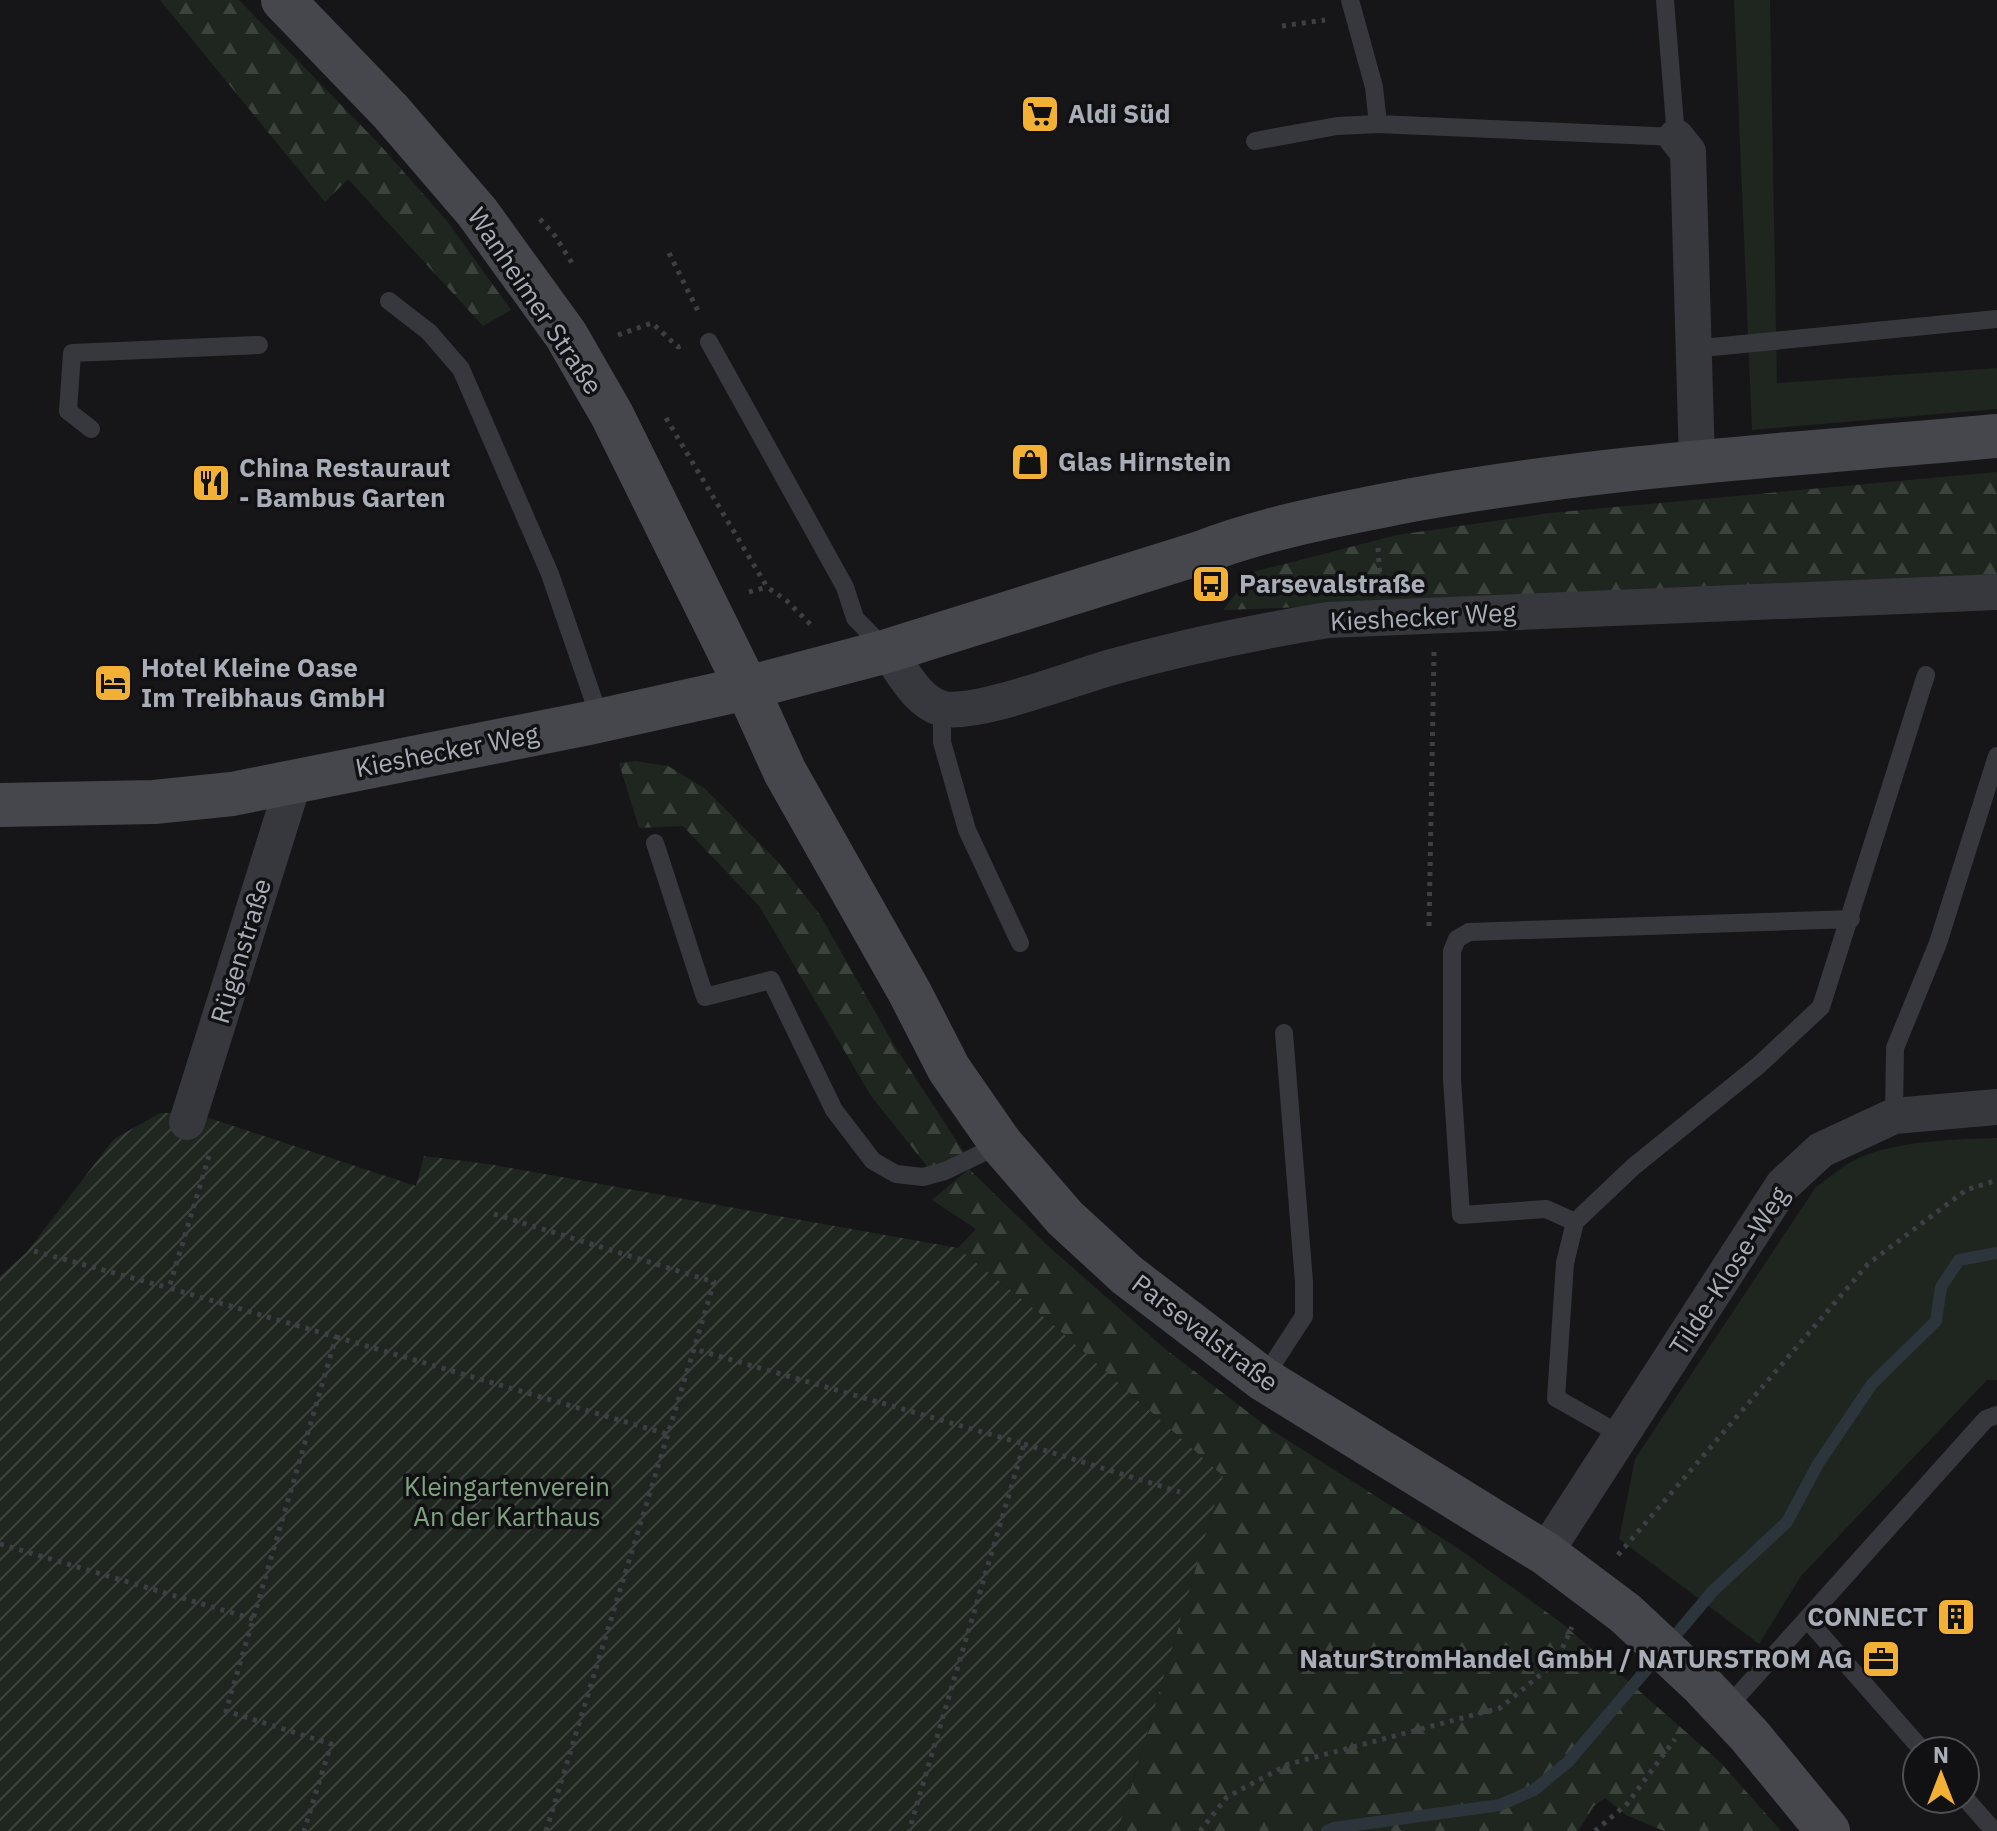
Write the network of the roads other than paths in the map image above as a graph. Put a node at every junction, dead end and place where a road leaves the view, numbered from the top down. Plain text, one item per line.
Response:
1 (283, 0) edge
2 (1665, 0) edge
3 (1352, 8) edge
4 (1378, 124) junction
5 (1676, 137) junction
6 (1255, 141) dead end
7 (389, 301) dead end
8 (1997, 319) edge
9 (709, 342) road end
10 (259, 345) dead end
11 (1692, 349) junction
12 (91, 429) dead end
13 (1997, 436) edge
14 (1697, 463) junction
15 (1997, 592) edge
16 (887, 651) junction
17 (1926, 675) dead end
18 (747, 688) junction
19 (942, 709) junction
20 (600, 719) junction
21 (1997, 756) edge
22 (294, 781) junction
23 (0, 805) edge
24 (655, 843) dead end
25 (1851, 919) junction
26 (1020, 943) dead end
27 (1284, 1033) dead end
28 (1997, 1107) edge
29 (1894, 1116) junction
30 (187, 1122) road end
31 (1001, 1144) junction
32 (1575, 1222) junction
33 (1263, 1379) junction
34 (1997, 1415) edge
35 (1621, 1435) junction
36 (1545, 1553) junction
37 (1807, 1619) junction
38 (1713, 1697) junction
39 (1909, 1735) edge
40 (1980, 1815) edge
41 (1828, 1831) edge
42 (1994, 1831) edge

1 - 18 street, Wanheimer Straße
2 - 5 lane
3 - 4 lane
4 - 5 lane
4 - 6 lane
5 - 11 street
7 - 20 lane
8 - 11 lane
9 - 16 lane
10 - 12 lane
11 - 14 street
13 - 14 street, Kieshecker Weg
14 - 16 street, Kieshecker Weg
15 - 19 street, Kieshecker Weg
16 - 18 street, Kieshecker Weg
16 - 19 street
17 - 25 lane
18 - 20 street, Kieshecker Weg
18 - 31 street, Parsevalstraße
19 - 26 lane
20 - 22 street, Kieshecker Weg
21 - 29 lane
22 - 23 street, Kieshecker Weg
22 - 30 street, Rügenstraße
24 - 31 lane
25 - 32 lane
25 - 32 lane
27 - 33 lane
28 - 29 street, Tilde-Klose-Weg
29 - 35 street, Tilde-Klose-Weg
31 - 33 street, Parsevalstraße
32 - 35 lane
33 - 36 street, Parsevalstraße
34 - 37 lane
35 - 36 street, Tilde-Klose-Weg
36 - 38 street, Parsevalstraße
37 - 38 lane
37 - 39 lane
38 - 41 street, Parsevalstraße
40 - 42 lane

